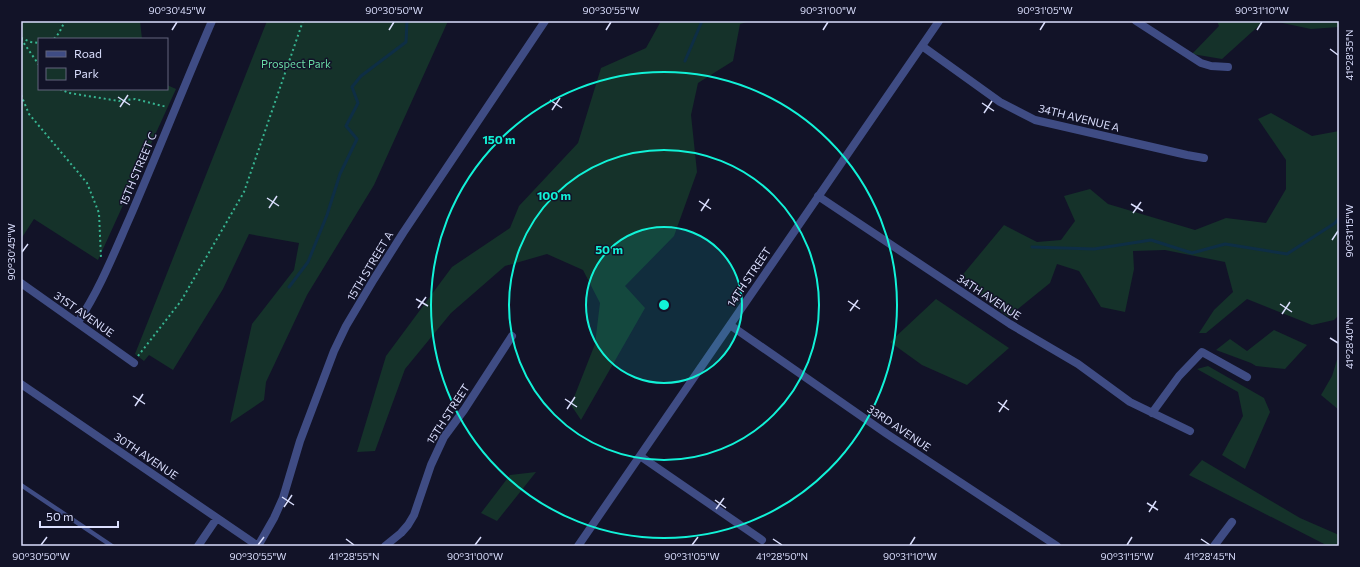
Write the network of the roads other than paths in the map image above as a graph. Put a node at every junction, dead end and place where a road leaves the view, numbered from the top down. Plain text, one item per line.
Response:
1 (212, 21) edge
2 (545, 21) edge
3 (939, 21) edge
4 (1136, 21) edge
5 (922, 46) junction
6 (1228, 67) dead end
7 (1204, 158) dead end
8 (818, 196) junction
9 (21, 283) edge
10 (78, 322) junction
11 (730, 325) junction
12 (512, 336) dead end
13 (134, 363) road end
14 (1247, 377) dead end
15 (21, 384) edge
16 (1152, 413) junction
17 (1190, 431) dead end
18 (640, 456) junction
19 (21, 485) edge
20 (217, 518) junction
21 (1232, 522) dead end
22 (762, 540) dead end
23 (112, 546) edge
24 (198, 546) edge
25 (258, 546) edge
26 (385, 546) edge
27 (578, 546) edge
28 (1057, 546) edge
29 (1214, 546) edge

1 - 10 street, 15TH STREET C
2 - 25 street, 15TH STREET A
3 - 5 street, 14TH STREET
4 - 6 street
5 - 7 street, 34TH AVENUE A
5 - 8 street, 14TH STREET
8 - 11 street, 14TH STREET
8 - 16 street, 34TH AVENUE
9 - 10 street, 31ST AVENUE
10 - 13 street, 31ST AVENUE
11 - 18 street, 14TH STREET
11 - 28 street, 33RD AVENUE
12 - 26 street, 15TH STREET
14 - 16 street
15 - 20 street, 30TH AVENUE
16 - 17 street, 34TH AVENUE
18 - 22 street
18 - 27 street, 14TH STREET
19 - 23 lane
20 - 24 street
20 - 25 street, 30TH AVENUE
21 - 29 street

